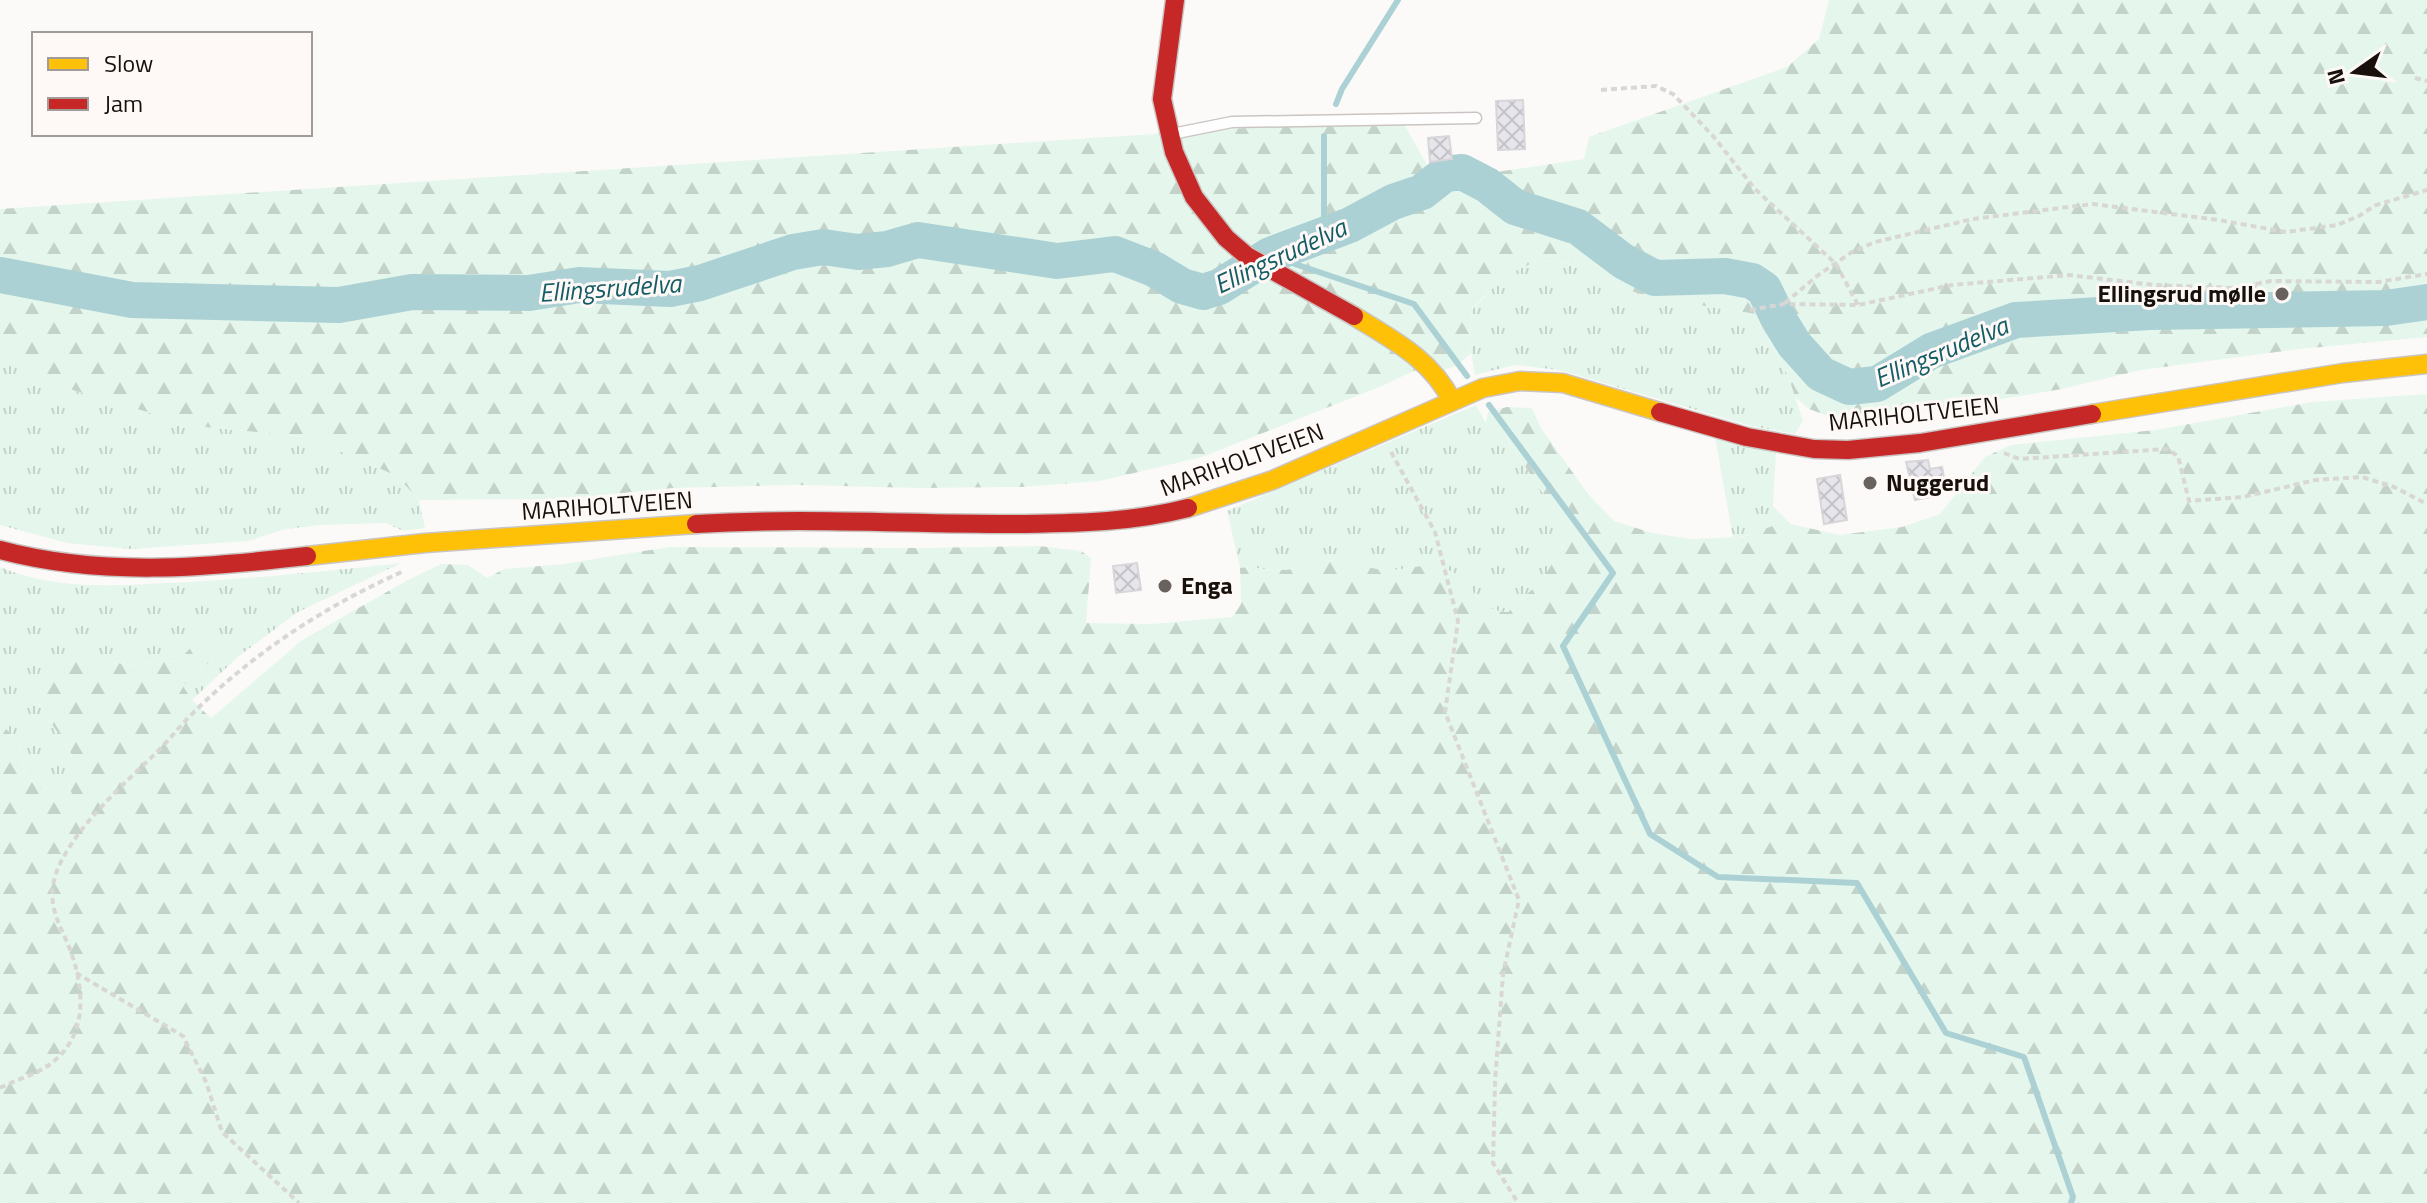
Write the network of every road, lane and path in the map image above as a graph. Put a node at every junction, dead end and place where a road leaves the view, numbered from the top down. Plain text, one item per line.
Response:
1 (1175, 0) edge
2 (2415, 78) dead end
3 (2427, 81) edge
4 (1601, 90) dead end
5 (1476, 118) dead end
6 (1170, 134) junction
7 (2427, 190) edge
8 (1836, 264) junction
9 (2427, 274) edge
10 (1784, 304) junction
11 (1858, 305) junction
12 (1750, 310) dead end
13 (2427, 364) edge
14 (1452, 401) junction
15 (1988, 432) junction
16 (1381, 433) junction
17 (2427, 504) edge
18 (0, 550) edge
19 (406, 570) dead end
20 (76, 973) junction
21 (0, 1088) edge
22 (299, 1203) edge
23 (1518, 1203) edge

1 - 6 street
2 - 3 path
4 - 8 path
5 - 6 lane
6 - 14 street
7 - 8 path
8 - 10 path
8 - 11 path
9 - 11 path
10 - 11 path
10 - 12 path
13 - 15 street, MARIHOLTVEIEN
14 - 15 street, MARIHOLTVEIEN
14 - 16 street, MARIHOLTVEIEN
15 - 17 path
16 - 18 street, MARIHOLTVEIEN
16 - 23 path
19 - 20 path
20 - 21 path
20 - 22 path

